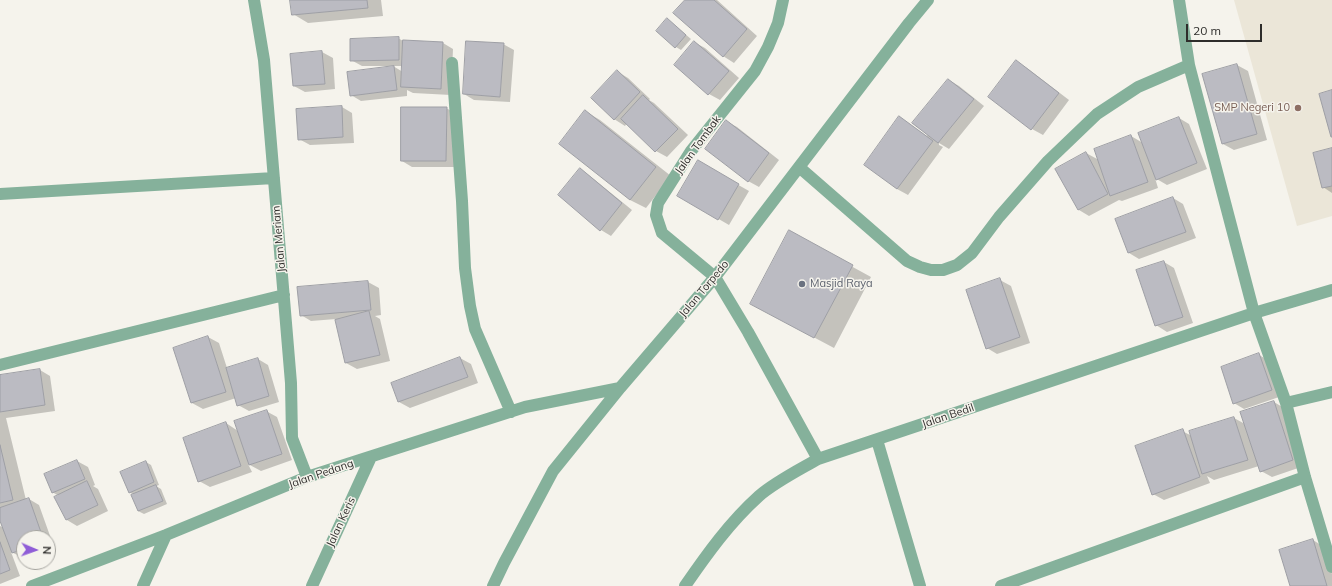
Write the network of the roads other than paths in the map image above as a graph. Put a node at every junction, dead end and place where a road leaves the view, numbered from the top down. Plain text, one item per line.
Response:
1 (254, 0) edge
2 (783, 0) edge
3 (928, 0) edge
4 (1180, 0) edge
5 (452, 63) dead end
6 (1189, 65) junction
7 (799, 167) junction
8 (274, 178) junction
9 (0, 194) edge
10 (715, 277) junction
11 (1332, 290) edge
12 (284, 295) junction
13 (1254, 313) junction
14 (0, 365) edge
15 (620, 388) junction
16 (1332, 392) edge
17 (1286, 403) junction
18 (511, 412) junction
19 (877, 440) junction
20 (371, 457) junction
21 (818, 459) junction
22 (307, 477) junction
23 (1305, 477) junction
24 (166, 535) junction
25 (1332, 567) edge
26 (32, 586) edge
27 (143, 586) edge
28 (312, 586) edge
29 (493, 586) edge
30 (685, 586) edge
31 (920, 586) edge
32 (1001, 586) edge

1 - 8 street, Jalan Meriam
2 - 10 street, Jalan Tombak
3 - 7 street, Jalan Torpedo
4 - 6 street
5 - 18 street
6 - 7 street
6 - 13 street
7 - 10 street, Jalan Torpedo
8 - 9 street
8 - 12 street, Jalan Meriam
10 - 15 street, Jalan Torpedo
10 - 21 street, Jalan Tombak
11 - 13 street, Jalan Bedil
12 - 14 street
12 - 22 street, Jalan Meriam
13 - 17 street
13 - 19 street, Jalan Bedil
15 - 18 street, Jalan Pedang
15 - 29 street, Jalan Torpedo
16 - 17 street
17 - 23 street
18 - 20 street, Jalan Pedang
19 - 21 street, Jalan Bedil
19 - 31 street
20 - 22 street, Jalan Pedang
20 - 28 street, Jalan Keris
21 - 30 street, Jalan Bedil
22 - 24 street, Jalan Pedang
23 - 25 street
23 - 32 street
24 - 26 street, Jalan Pedang
24 - 27 street

